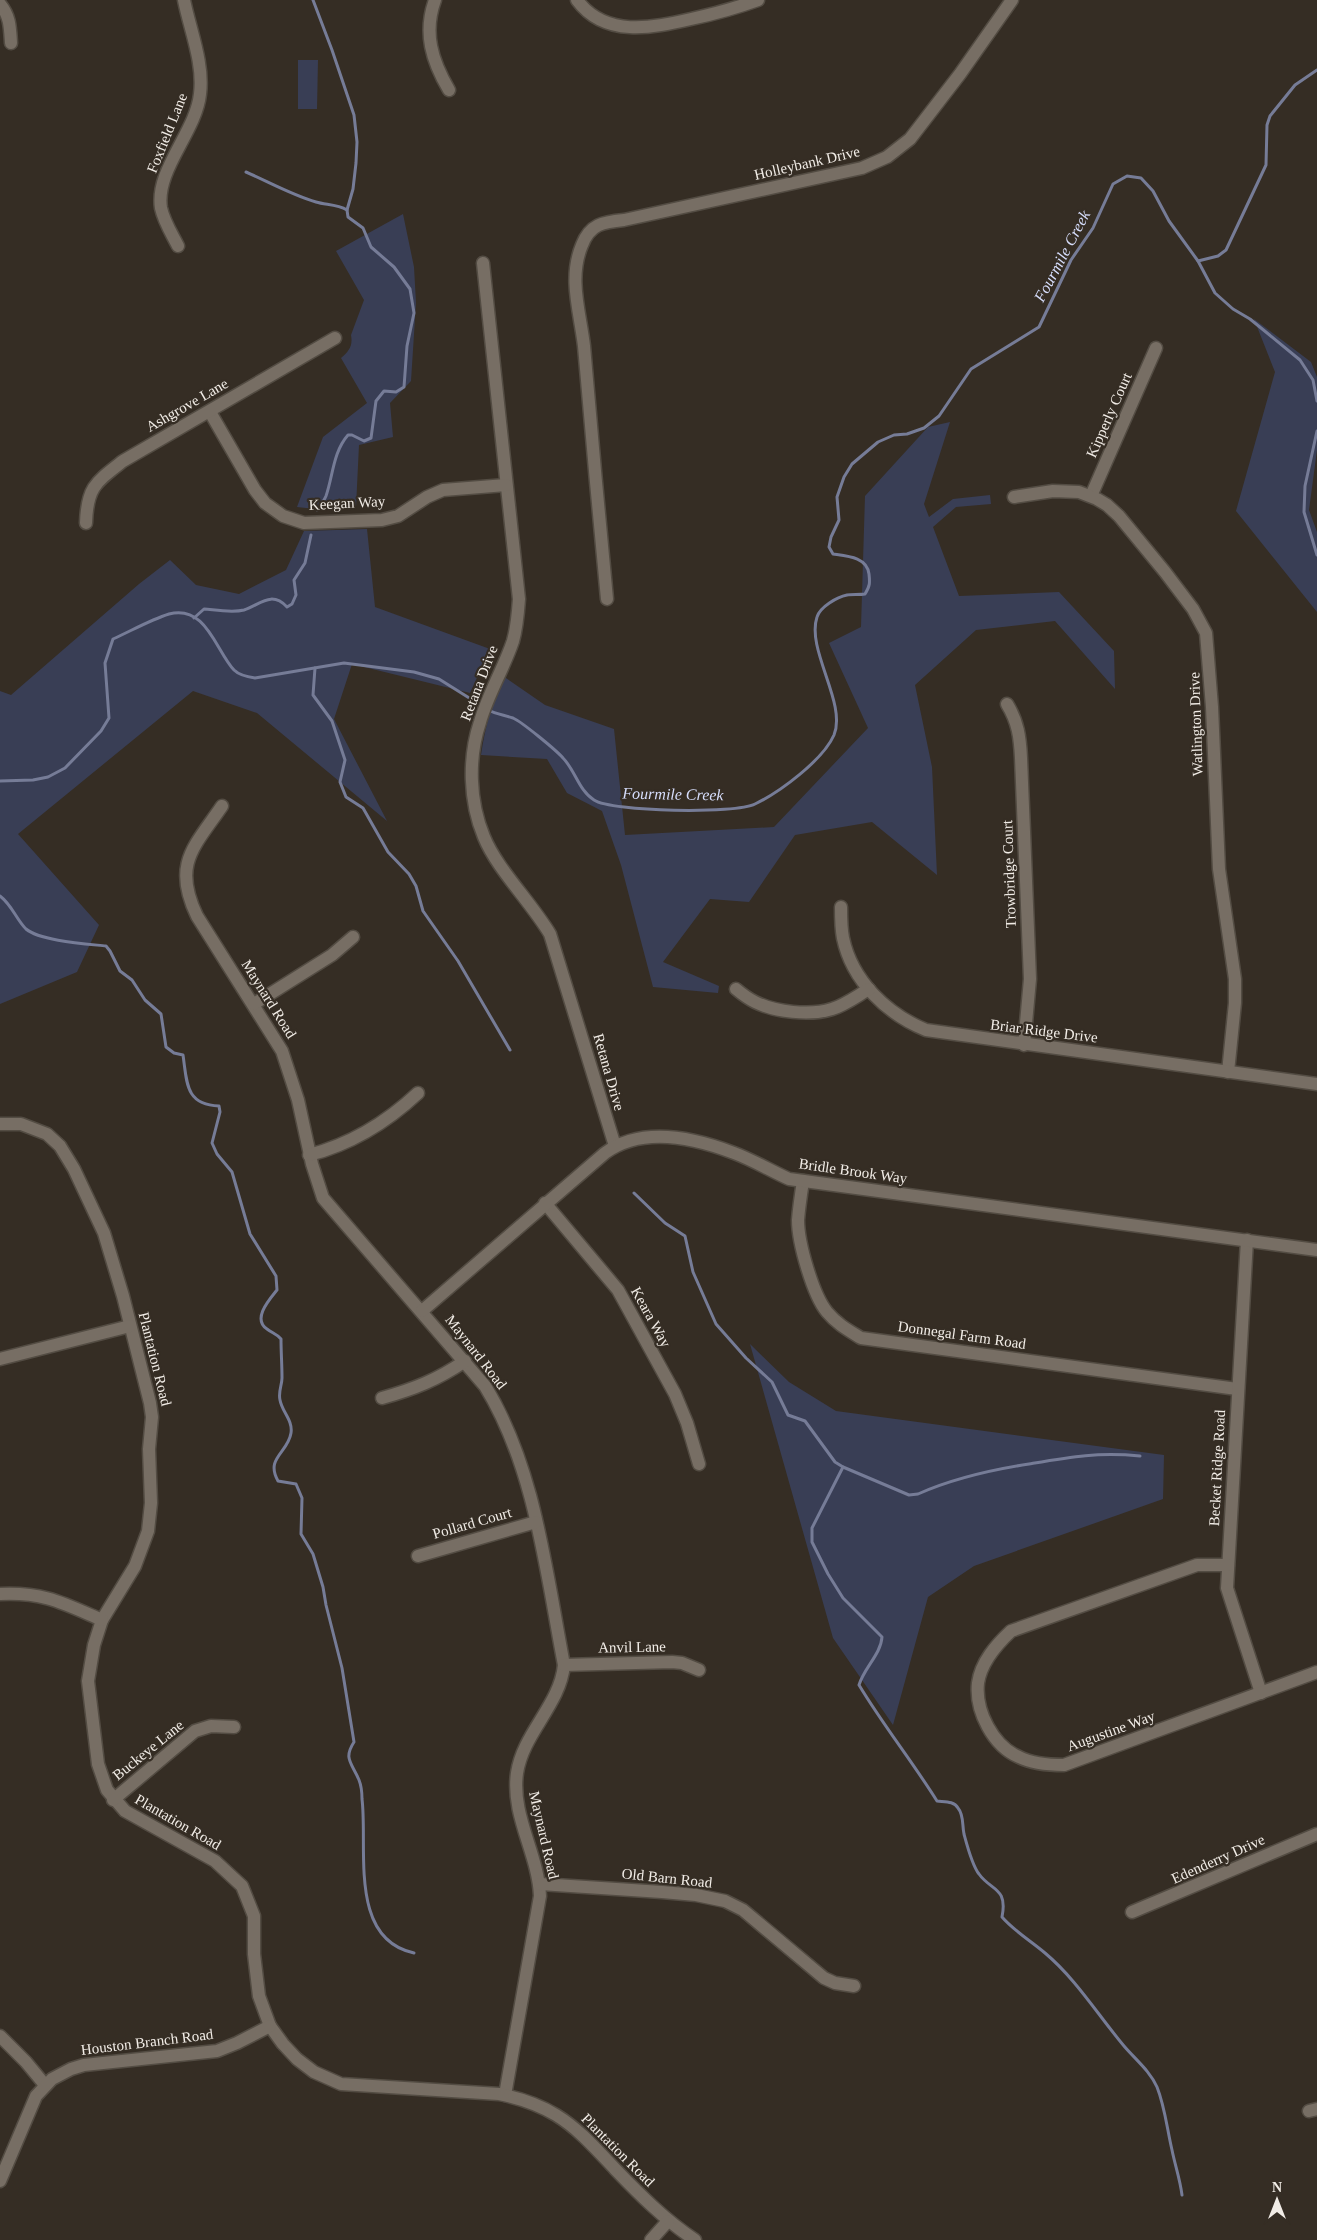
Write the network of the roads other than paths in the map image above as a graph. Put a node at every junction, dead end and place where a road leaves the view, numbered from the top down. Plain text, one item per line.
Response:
1 (184, 0) edge
2 (434, 0) edge
3 (577, 0) edge
4 (758, 0) edge
5 (1012, 0) edge
6 (0, 4) edge
7 (11, 43) dead end
8 (449, 90) dead end
9 (178, 246) dead end
10 (483, 263) dead end
11 (335, 338) dead end
12 (1156, 348) dead end
13 (210, 412) junction
14 (506, 485) junction
15 (1091, 496) junction
16 (1014, 497) dead end
17 (86, 523) dead end
18 (607, 600) dead end
19 (1007, 704) dead end
20 (222, 806) dead end
21 (841, 907) dead end
22 (353, 937) dead end
23 (869, 988) junction
24 (736, 989) dead end
25 (254, 1004) junction
26 (1024, 1045) junction
27 (1228, 1072) junction
28 (1317, 1084) edge
29 (418, 1093) dead end
30 (0, 1124) edge
31 (615, 1146) junction
32 (310, 1155) junction
33 (803, 1181) junction
34 (545, 1203) junction
35 (1247, 1240) junction
36 (1317, 1250) edge
37 (422, 1311) junction
38 (130, 1326) junction
39 (0, 1359) edge
40 (465, 1361) junction
41 (1237, 1388) junction
42 (382, 1398) dead end
43 (699, 1464) dead end
44 (536, 1522) junction
45 (418, 1556) dead end
46 (1228, 1565) junction
47 (0, 1594) edge
48 (102, 1620) junction
49 (564, 1664) junction
50 (700, 1670) dead end
51 (1317, 1672) edge
52 (1261, 1693) junction
53 (234, 1727) dead end
54 (113, 1800) junction
55 (1317, 1834) edge
56 (540, 1884) junction
57 (1132, 1912) dead end
58 (854, 1986) dead end
59 (270, 2026) junction
60 (0, 2036) edge
61 (45, 2085) junction
62 (505, 2095) junction
63 (0, 2181) edge
64 (668, 2221) junction
65 (651, 2240) edge
66 (695, 2240) edge

1 - 9 street, Foxfield Lane
2 - 8 street
3 - 4 street
5 - 18 street, Holleybank Drive
6 - 7 street
10 - 14 street, Retana Drive
11 - 13 street, Ashgrove Lane
12 - 15 street, Kipperly Court
13 - 14 street, Keegan Way
13 - 17 street, Ashgrove Lane
14 - 31 street, Retana Drive
15 - 16 street, Watlington Drive
15 - 27 street, Watlington Drive
19 - 26 street, Trowbridge Court
20 - 25 street, Maynard Road
21 - 23 street, Briar Ridge Drive
22 - 25 street
23 - 24 street
23 - 26 street, Briar Ridge Drive
25 - 32 street, Maynard Road
26 - 27 street, Briar Ridge Drive
27 - 28 street, Briar Ridge Drive
29 - 32 street
30 - 38 street, Plantation Road
31 - 33 street, Bridle Brook Way
31 - 34 street, Bridle Brook Way
32 - 37 street, Maynard Road
33 - 35 street, Bridle Brook Way
33 - 41 street, Donnegal Farm Road
34 - 37 street, Bridle Brook Way
34 - 43 street, Keara Way
35 - 36 street, Bridle Brook Way
35 - 41 street, Becket Ridge Road
37 - 40 street, Maynard Road
38 - 39 street
38 - 48 street, Plantation Road
40 - 42 street
40 - 44 street, Maynard Road
41 - 46 street, Becket Ridge Road
44 - 45 street, Pollard Court
44 - 49 street, Maynard Road
46 - 52 street, Becket Ridge Road
46 - 52 street, Augustine Way
47 - 48 street
48 - 54 street, Plantation Road
49 - 50 street, Anvil Lane
49 - 56 street, Maynard Road
51 - 52 street, Augustine Way
53 - 54 street, Buckeye Lane
54 - 59 street, Plantation Road
55 - 57 street, Edenderry Drive
56 - 58 street, Old Barn Road
56 - 62 street, Maynard Road
59 - 61 street, Houston Branch Road
59 - 62 street, Plantation Road
60 - 61 street
61 - 63 street, Houston Branch Road
62 - 64 street, Plantation Road
64 - 65 street
64 - 66 street, Plantation Road

